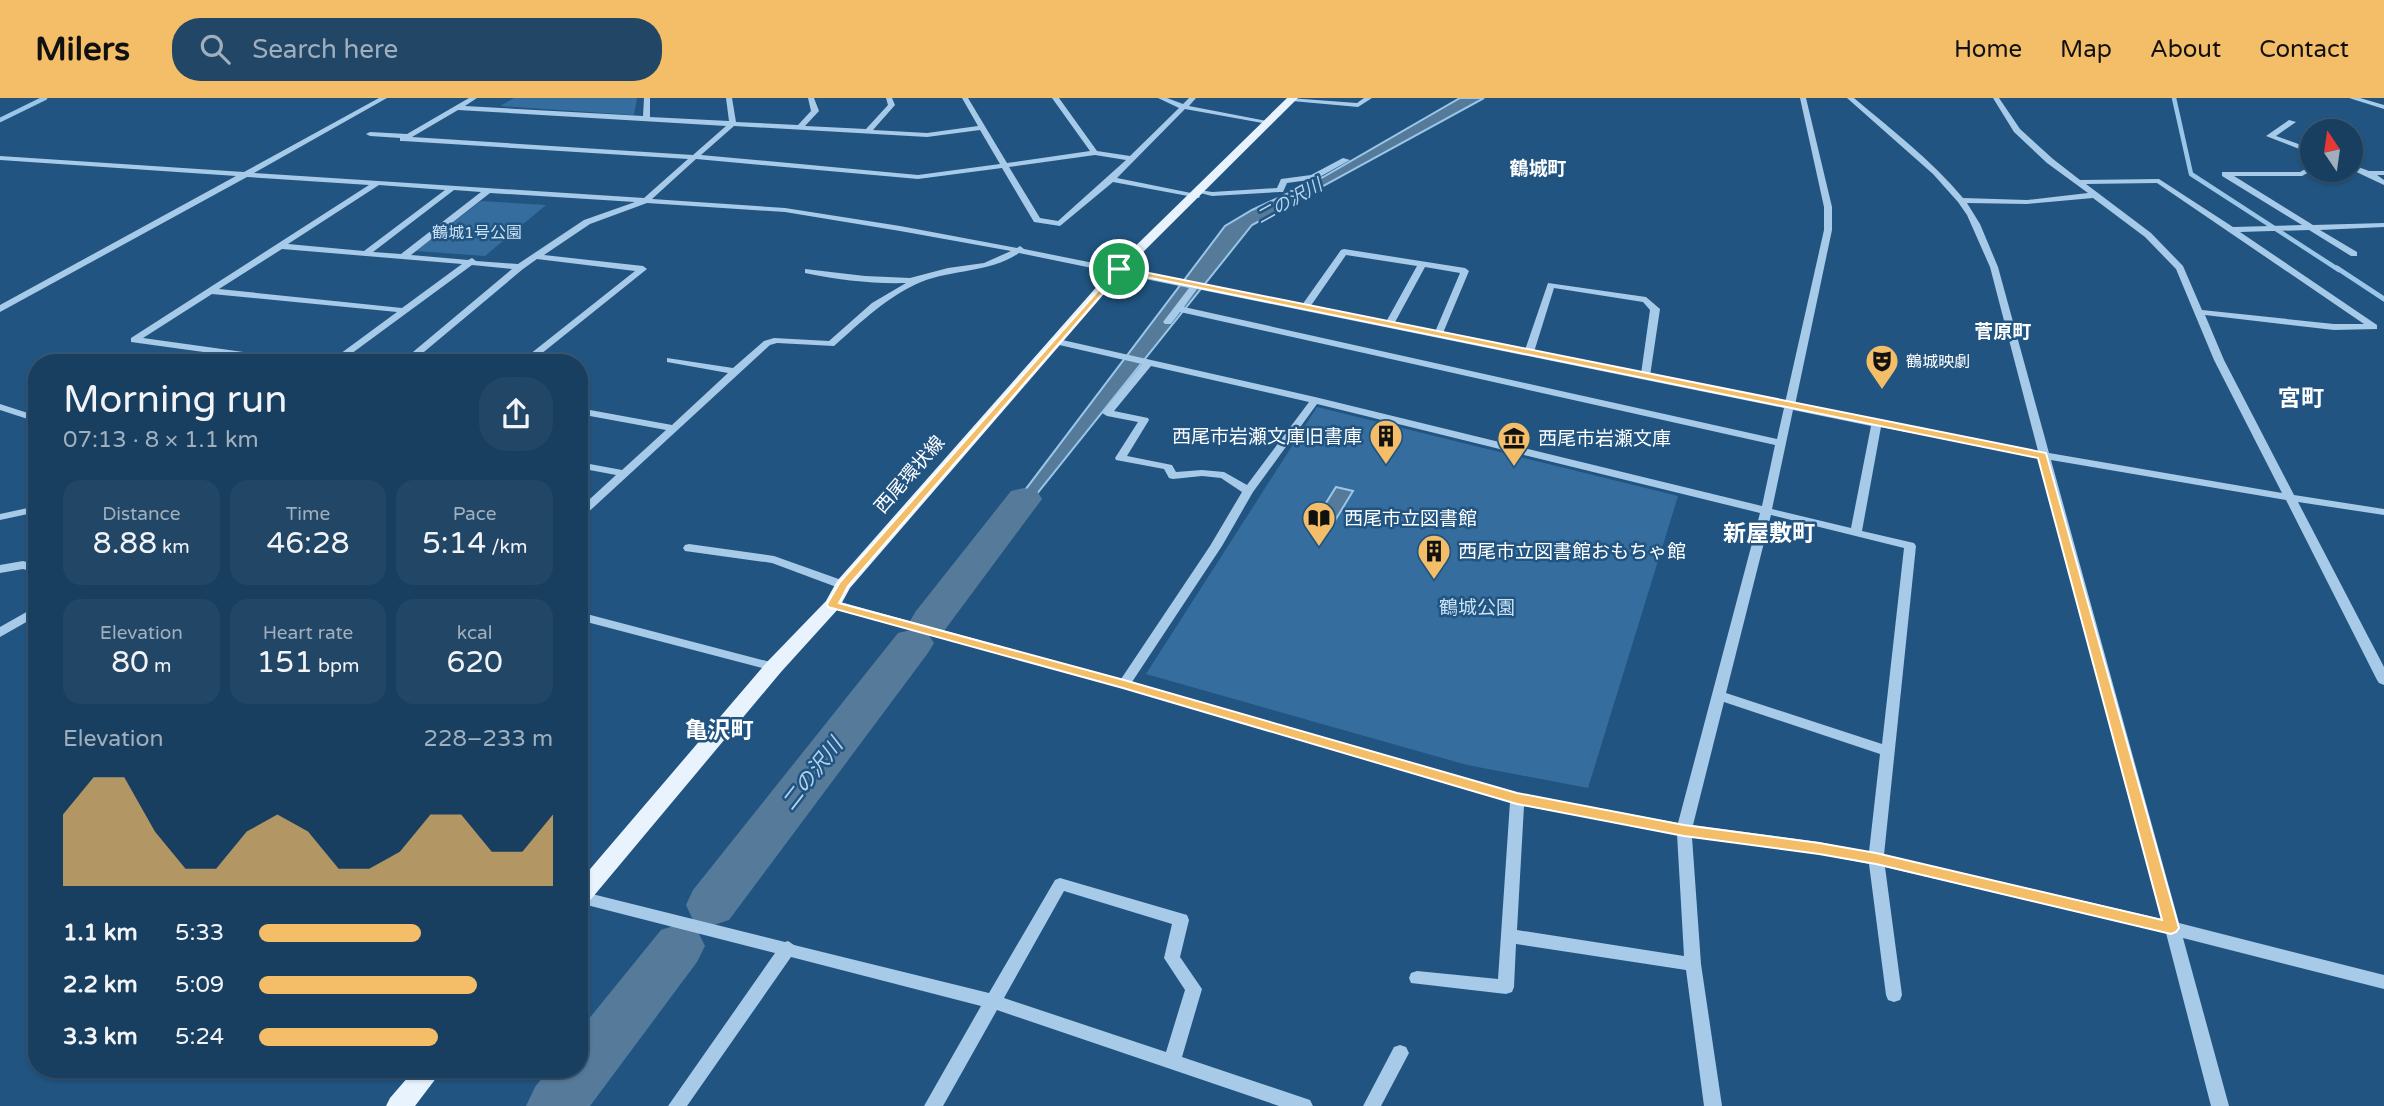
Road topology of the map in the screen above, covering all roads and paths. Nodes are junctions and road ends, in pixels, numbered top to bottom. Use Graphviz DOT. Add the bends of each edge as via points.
graph roads {
  1 [pos="384,98"];
  2 [pos="474,98"];
  3 [pos="648,98"];
  4 [pos="729,98"];
  5 [pos="811,98"];
  6 [pos="889,98"];
  7 [pos="965,98"];
  8 [pos="1055,98"];
  9 [pos="1161,98"];
  10 [pos="1193,98"];
  11 [pos="1369,98"];
  12 [pos="1803,98"];
  13 [pos="1850,98"];
  14 [pos="1996,98"];
  15 [pos="2352,98"];
  16 [pos="1293,99"];
  17 [pos="1184,107"];
  18 [pos="2384,107"];
  19 [pos="458,108"];
  20 [pos="646,118"];
  21 [pos="1268,122"];
  22 [pos="2292,122"];
  23 [pos="733,123"];
  24 [pos="800,127"];
  25 [pos="982,128"];
  26 [pos="868,131"];
  27 [pos="370,134"];
  28 [pos="409,136"];
  29 [pos="2300,147"];
  30 [pos="1094,153"];
  31 [pos="0,158"];
  32 [pos="694,158"];
  33 [pos="1131,158"];
  34 [pos="1346,160"];
  35 [pos="1006,165"];
  36 [pos="2363,171"];
  37 [pos="2368,173"];
  38 [pos="2384,173"];
  39 [pos="2300,174"];
  40 [pos="241,175"];
  41 [pos="1111,179"];
  42 [pos="2079,182"];
  43 [pos="2384,183"];
  44 [pos="376,184"];
  45 [pos="451,189"];
  46 [pos="487,191"];
  47 [pos="1198,194"];
  48 [pos="2096,195"];
  49 [pos="1962,200"];
  50 [pos="644,202"];
  51 [pos="2384,225"];
  52 [pos="2307,228"];
  53 [pos="2231,230"];
  54 [pos="281,246"];
  55 [pos="1020,249"];
  56 [pos="366,253"];
  57 [pos="2354,254"];
  58 [pos="404,256"];
  59 [pos="539,257"];
  60 [pos="472,261"];
  61 [pos="1422,264"];
  62 [pos="520,267"];
  63 [pos="1119,269"];
  64 [pos="808,271"];
  65 [pos="920,279"];
  66 [pos="1195,286"];
  67 [pos="211,290"];
  68 [pos="1304,308"];
  69 [pos="0,309"];
  70 [pos="397,309"];
  71 [pos="1178,309"];
  72 [pos="2198,312"];
  73 [pos="1168,322"];
  74 [pos="1389,325"];
  75 [pos="1439,333"];
  76 [pos="1058,342"];
  77 [pos="1529,353"];
  78 [pos="221,354"];
  79 [pos="345,354"];
  80 [pos="417,354"];
  81 [pos="535,354"];
  82 [pos="670,360"];
  83 [pos="1148,363"];
  84 [pos="737,372"];
  85 [pos="1644,377"];
  86 [pos="1315,400"];
  87 [pos="1788,405"];
  88 [pos="0,407"];
  89 [pos="588,413"];
  90 [pos="28,416"];
  91 [pos="1876,424"];
  92 [pos="672,428"];
  93 [pos="1781,443"];
  94 [pos="2043,456"];
  95 [pos="588,467"];
  96 [pos="624,473"];
  97 [pos="1248,491"];
  98 [pos="2291,498"];
  99 [pos="588,507"];
  100 [pos="28,511"];
  101 [pos="1766,512"];
  102 [pos="2384,512"];
  103 [pos="0,517"];
  104 [pos="1856,533"];
  105 [pos="689,548"];
  106 [pos="28,566"];
  107 [pos="0,569"];
  108 [pos="844,584"];
  109 [pos="832,604"];
  110 [pos="28,616"];
  111 [pos="588,618"];
  112 [pos="0,633"];
  113 [pos="774,667"];
  114 [pos="2384,680"];
  115 [pos="1124,684"];
  116 [pos="1719,696"];
  117 [pos="1888,751"];
  118 [pos="1517,799"];
  119 [pos="1684,830"];
  120 [pos="1876,859"];
  121 [pos="588,888"];
  122 [pos="588,900"];
  123 [pos="2171,928"];
  124 [pos="1511,936"];
  125 [pos="788,948"];
  126 [pos="1693,964"];
  127 [pos="1417,978"];
  128 [pos="2384,982"];
  129 [pos="1894,995"];
  130 [pos="994,1002"];
  131 [pos="1401,1053"];
  132 [pos="1172,1062"];
  133 [pos="423,1078"];
  134 [pos="399,1106"];
  135 [pos="677,1106"];
  136 [pos="933,1106"];
  137 [pos="1304,1106"];
  138 [pos="1372,1106"];
  139 [pos="1713,1106"];
  140 [pos="2220,1106"];
  1 -- 40 [label="street"];
  2 -- 19 [label="street"];
  3 -- 20 [label="street"];
  4 -- 23 [label="street"];
  5 -- 24 [label="street" via="815,111"];
  6 -- 26 [label="street" via="891,105"];
  7 -- 25 [label="street"];
  8 -- 30 [label="street"];
  9 -- 17 [label="street"];
  10 -- 17 [label="street"];
  11 -- 16 [label="street" via="1358,105"];
  12 -- 87 [label="street" via="1828,207 1828,230"];
  13 -- 49 [label="street"];
  14 -- 42 [label="street" via="2017,130"];
  15 -- 18 [label="street"];
  16 -- 21 [label="main road, 西尾環状線"];
  17 -- 21 [label="street"];
  17 -- 33 [label="street"];
  19 -- 20 [label="street"];
  19 -- 28 [label="street"];
  20 -- 23 [label="street"];
  21 -- 47 [label="main road, 西尾環状線"];
  22 -- 29 [label="street" via="2270,136"];
  23 -- 24 [label="street"];
  23 -- 32 [label="street"];
  24 -- 26 [label="street"];
  25 -- 26 [label="street" via="927,135"];
  25 -- 35 [label="street"];
  27 -- 28 [label="street"];
  28 -- 32 [label="street" via="403,139"];
  30 -- 33 [label="street"];
  30 -- 35 [label="street"];
  31 -- 40 [label="street"];
  32 -- 35 [label="street" via="918,177"];
  32 -- 50 [label="street"];
  33 -- 41 [label="street"];
  34 -- 47 [label="street" via="1313,177 1284,181 1280,190"];
  35 -- 41 [label="street" via="1037,220 1060,224"];
  36 -- 37 [label="street"];
  37 -- 38 [label="street"];
  37 -- 43 [label="street"];
  39 -- 52 [label="street" via="2225,174"];
  40 -- 44 [label="street"];
  40 -- 69 [label="street"];
  41 -- 47 [label="street"];
  42 -- 48 [label="street"];
  42 -- 53 [label="street" via="2159,181"];
  44 -- 45 [label="street"];
  44 -- 54 [label="street"];
  45 -- 46 [label="street"];
  45 -- 56 [label="street"];
  46 -- 50 [label="street"];
  46 -- 58 [label="street"];
  47 -- 63 [label="main road, 西尾環状線"];
  48 -- 49 [label="street" via="2028,202"];
  48 -- 72 [label="street" via="2148,235 2180,268"];
  49 -- 94 [label="street" via="1994,267"];
  50 -- 55 [label="street" via="785,210"];
  50 -- 59 [label="street" via="587,222"];
  51 -- 52 [label="street"];
  52 -- 53 [label="street"];
  52 -- 57 [label="street"];
  53 -- 72 [label="street" via="2374,327"];
  54 -- 56 [label="street"];
  54 -- 67 [label="street"];
  55 -- 63 [label="street"];
  55 -- 65 [label="street" via="986,267"];
  56 -- 58 [label="street"];
  58 -- 60 [label="street"];
  59 -- 62 [label="street"];
  59 -- 81 [label="street" via="643,269"];
  60 -- 62 [label="street"];
  60 -- 79 [label="street"];
  61 -- 68 [label="street" via="1344,252"];
  61 -- 74 [label="street"];
  61 -- 75 [label="street" via="1465,271"];
  62 -- 80 [label="street"];
  63 -- 66 [label="street"];
  63 -- 76 [label="main road, 西尾環状線"];
  64 -- 65 [label="street"];
  65 -- 84 [label="street" via="875,305 831,344 776,340 766,343"];
  66 -- 68 [label="street"];
  66 -- 71 [label="street"];
  67 -- 70 [label="street"];
  67 -- 78 [label="street" via="134,340"];
  68 -- 74 [label="street"];
  71 -- 73 [label="street"];
  71 -- 93 [label="street"];
  72 -- 98 [label="street" via="2218,360"];
  74 -- 75 [label="street"];
  75 -- 77 [label="street"];
  76 -- 83 [label="street"];
  76 -- 108 [label="main road, 西尾環状線"];
  77 -- 85 [label="street"];
  77 -- 85 [label="street" via="1552,285 1646,300 1655,309"];
  82 -- 84 [label="street"];
  83 -- 86 [label="street"];
  83 -- 97 [label="street" via="1107,412 1144,420 1120,458 1168,467 1173,475 1224,475"];
  84 -- 92 [label="street"];
  85 -- 87 [label="street"];
  86 -- 97 [label="street"];
  86 -- 101 [label="street"];
  87 -- 91 [label="street"];
  87 -- 93 [label="street"];
  88 -- 90 [label="street"];
  89 -- 92 [label="street"];
  91 -- 94 [label="street"];
  91 -- 104 [label="street"];
  92 -- 96 [label="street"];
  93 -- 101 [label="street"];
  94 -- 98 [label="street"];
  94 -- 123 [label="street"];
  95 -- 96 [label="street"];
  96 -- 99 [label="street"];
  97 -- 115 [label="street"];
  98 -- 102 [label="street"];
  98 -- 114 [label="street"];
  100 -- 103 [label="street"];
  101 -- 104 [label="street"];
  101 -- 116 [label="street"];
  104 -- 117 [label="street" via="1910,546"];
  105 -- 108 [label="street" via="775,560"];
  106 -- 107 [label="street"];
  108 -- 109 [label="main road, 西尾環状線"];
  109 -- 113 [label="main road, 西尾環状線"];
  109 -- 115 [label="street"];
  110 -- 112 [label="street"];
  111 -- 113 [label="street"];
  113 -- 121 [label="main road, 西尾環状線"];
  115 -- 118 [label="street"];
  116 -- 117 [label="street"];
  116 -- 119 [label="street"];
  117 -- 120 [label="street"];
  118 -- 119 [label="street"];
  118 -- 124 [label="street"];
  119 -- 120 [label="street"];
  119 -- 126 [label="street"];
  120 -- 123 [label="street"];
  120 -- 129 [label="street"];
  122 -- 125 [label="street"];
  123 -- 128 [label="street"];
  123 -- 140 [label="street"];
  124 -- 126 [label="street"];
  124 -- 127 [label="street" via="1506,987"];
  125 -- 130 [label="street"];
  125 -- 135 [label="street"];
  126 -- 139 [label="street"];
  130 -- 132 [label="street"];
  130 -- 132 [label="street" via="1060,884 1181,920 1172,958 1194,989"];
  130 -- 136 [label="street"];
  131 -- 138 [label="street"];
  132 -- 137 [label="street"];
  133 -- 134 [label="main road"];
}
